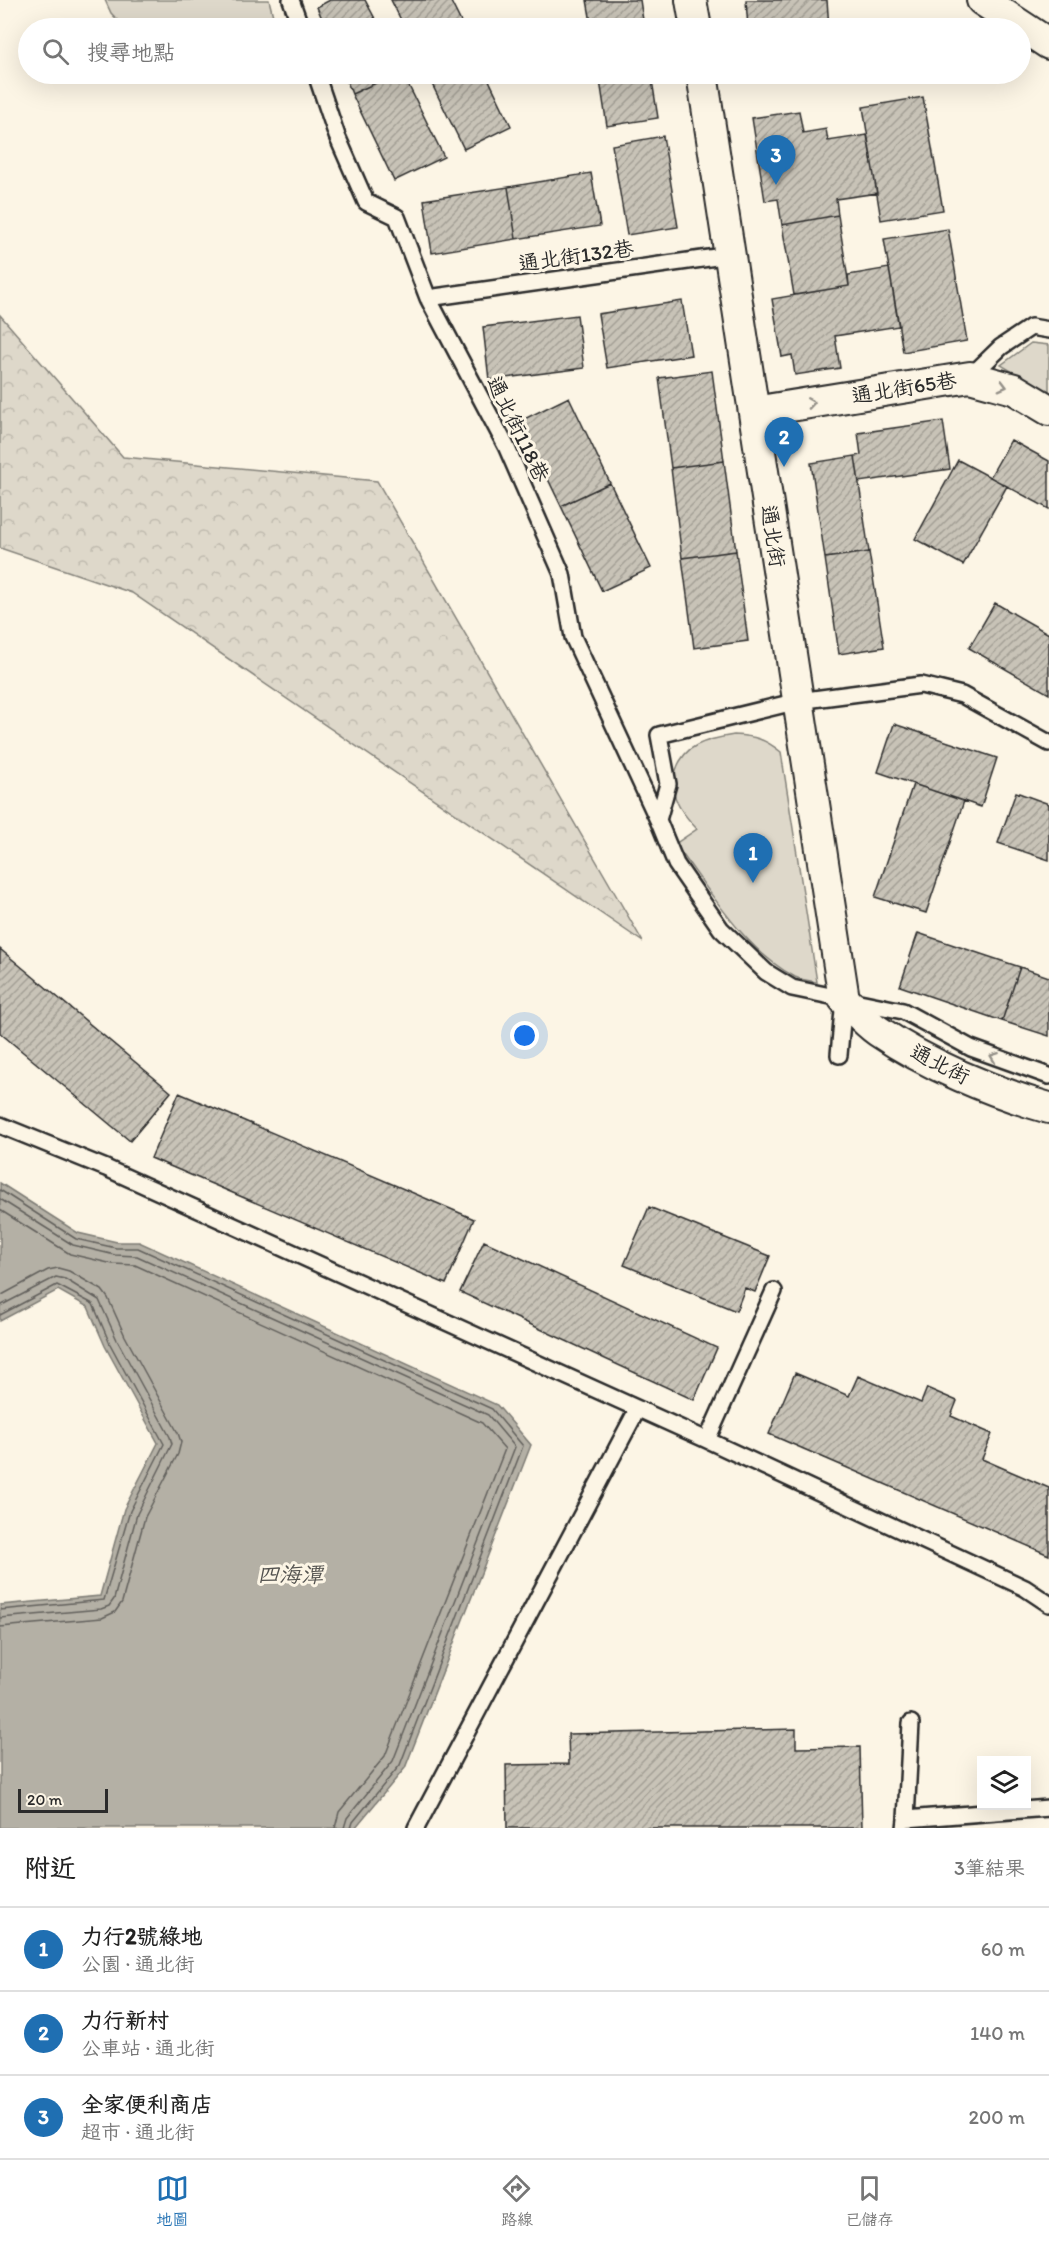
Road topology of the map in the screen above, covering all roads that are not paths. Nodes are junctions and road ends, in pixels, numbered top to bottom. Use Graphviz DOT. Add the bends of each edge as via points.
graph roads {
  1 [pos="291,0"];
  2 [pos="691,0"];
  3 [pos="989,1"];
  4 [pos="297,18"];
  5 [pos="694,18"];
  6 [pos="1013,18"];
  7 [pos="1031,31"];
  8 [pos="1049,44"];
  9 [pos="319,84"];
  10 [pos="704,84"];
  11 [pos="730,255"];
  12 [pos="428,298"];
  13 [pos="1049,330"];
  14 [pos="970,377"];
  15 [pos="1049,410"];
  16 [pos="754,412"];
  17 [pos="798,701"];
  18 [pos="1049,743"];
  19 [pos="658,820"];
  20 [pos="844,999"];
  21 [pos="840,1055"];
  22 [pos="1049,1076"];
  23 [pos="1049,1108"];
  24 [pos="0,1125"];
  25 [pos="774,1291"];
  26 [pos="637,1410"];
  27 [pos="707,1440"];
  28 [pos="1049,1604"];
  29 [pos="911,1723"];
  30 [pos="1049,1808"];
  31 [pos="906,1824"];
  32 [pos="416,1828"];
  1 -- 4 [label="lane"];
  2 -- 5 [label="street"];
  3 -- 6 [label="street"];
  7 -- 8 [label="street"];
  9 -- 12 [label="lane, 通北街118巷" via="366,202 397,218"];
  10 -- 11 [label="street, 通北街"];
  11 -- 12 [label="lane, 通北街132巷"];
  11 -- 16 [label="street, 通北街"];
  12 -- 19 [label="lane, 通北街118巷" via="506,446 562,574 573,637"];
  13 -- 14 [label="lane" via="1031,327 1001,347"];
  14 -- 15 [label="street, 通北街65巷, one-way" via="1014,389"];
  16 -- 14 [label="street, 通北街65巷, one-way"];
  16 -- 17 [label="street, 通北街"];
  17 -- 18 [label="lane" via="921,685 962,695"];
  17 -- 19 [label="lane" via="659,735 668,784"];
  17 -- 20 [label="street, 通北街"];
  19 -- 20 [label="lane, 通北街118巷" via="676,864 720,929 766,972 792,988"];
  20 -- 21 [label="lane"];
  22 -- 20 [label="lane, 通北街, one-way" via="971,1048 903,1011"];
  20 -- 23 [label="street, 通北街" via="876,1030 921,1056 977,1083"];
  24 -- 26 [label="lane" via="106,1168"];
  25 -- 27 [label="lane"];
  26 -- 27 [label="lane"];
  26 -- 32 [label="lane"];
  27 -- 28 [label="lane" via="1025,1588"];
  29 -- 31 [label="lane"];
  30 -- 31 [label="lane"];
}
